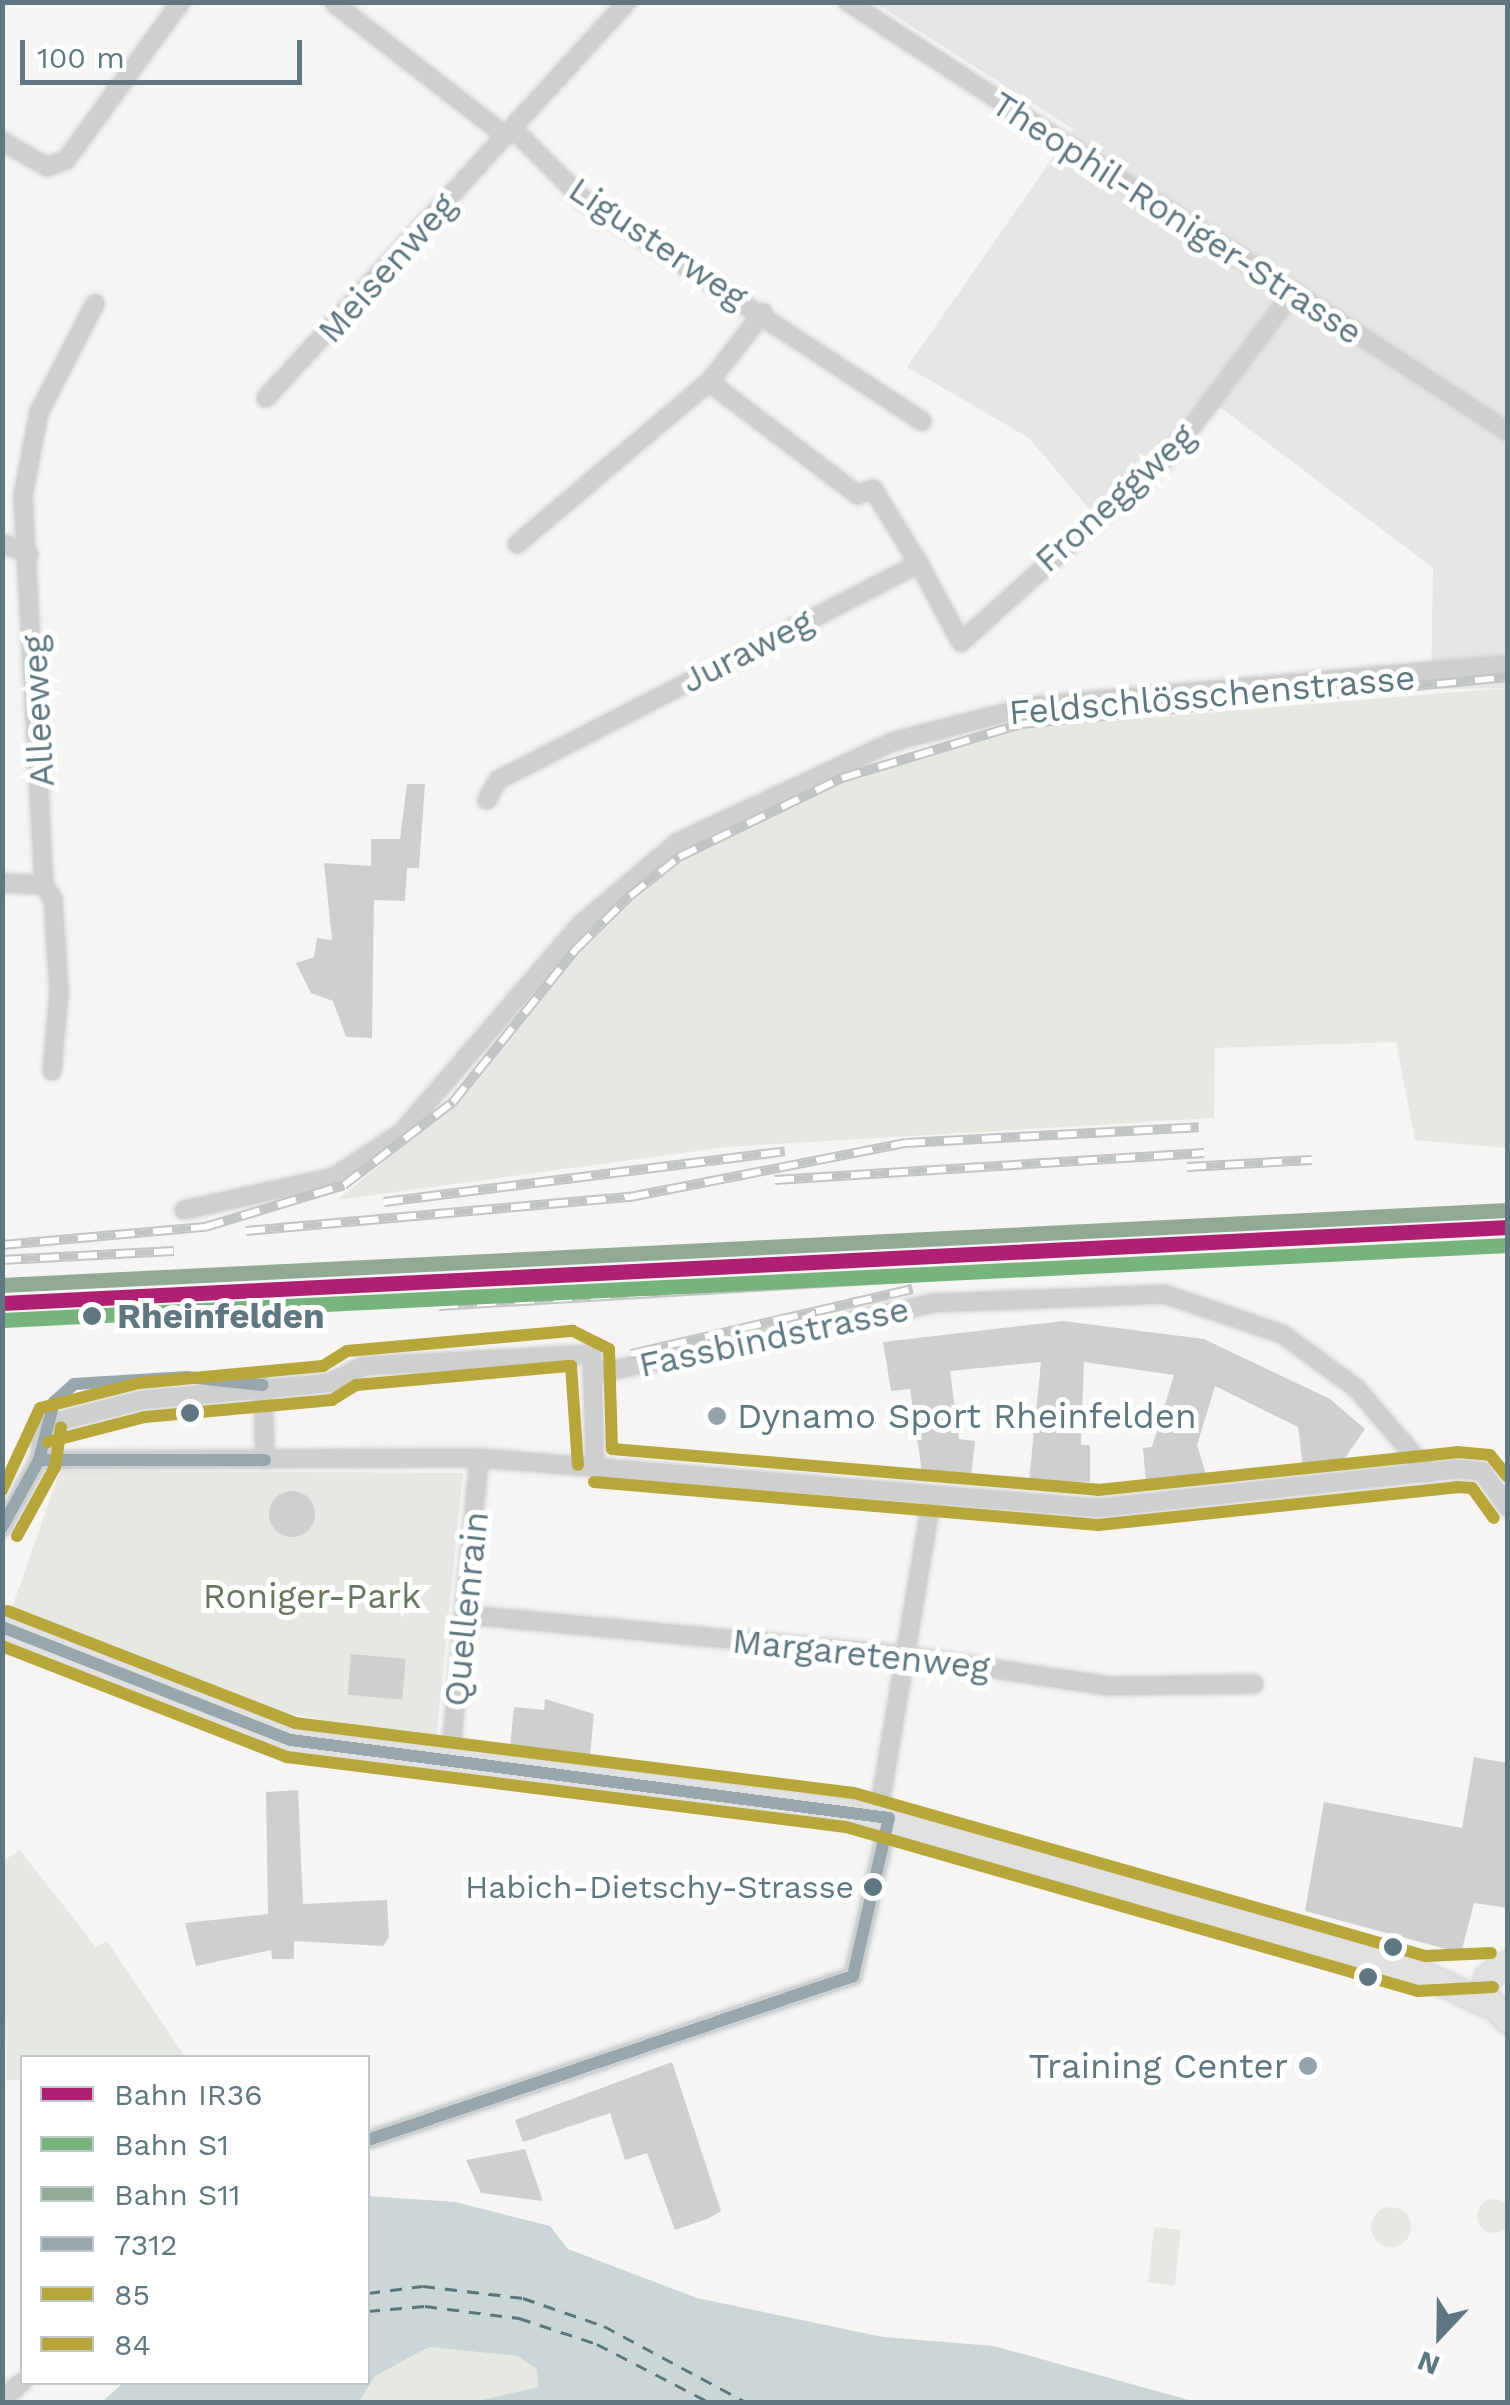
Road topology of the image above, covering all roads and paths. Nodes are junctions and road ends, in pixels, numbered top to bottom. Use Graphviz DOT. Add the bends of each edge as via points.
graph roads {
  1 [pos="181,2"];
  2 [pos="627,2"];
  3 [pos="848,2"];
  4 [pos="335,4"];
  5 [pos="509,133"];
  6 [pos="2,141"];
  7 [pos="1291,295"];
  8 [pos="96,304"];
  9 [pos="762,313"];
  10 [pos="709,382"];
  11 [pos="266,398"];
  12 [pos="922,421"];
  13 [pos="1508,432"];
  14 [pos="2,543"];
  15 [pos="517,544"];
  16 [pos="29,554"];
  17 [pos="919,564"];
  18 [pos="1508,664"];
  19 [pos="487,800"];
  20 [pos="2,883"];
  21 [pos="44,885"];
  22 [pos="52,1072"];
  23 [pos="184,1210"];
  24 [pos="594,1374"];
  25 [pos="264,1386"];
  26 [pos="479,1458"];
  27 [pos="40,1460"];
  28 [pos="265,1460"];
  29 [pos="594,1465"];
  30 [pos="1429,1473"];
  31 [pos="932,1496"];
  32 [pos="1508,1508"];
  33 [pos="2,1528"];
  34 [pos="469,1615"];
  35 [pos="2,1627"];
  36 [pos="908,1656"];
  37 [pos="1254,1684"];
  38 [pos="450,1761"];
  39 [pos="883,1817"];
  40 [pos="1500,1966"];
  41 [pos="1423,1974"];
  42 [pos="1485,2003"];
  43 [pos="1508,2021"];
  44 [pos="370,2139"];
  1 -- 6 [label="street" via="66,160 47,167"];
  2 -- 5 [label="street, Meisenweg"];
  3 -- 7 [label="street, Theophil-Roniger-Strasse"];
  4 -- 5 [label="street"];
  5 -- 9 [label="street, Ligusterweg" via="584,200"];
  5 -- 11 [label="street, Meisenweg"];
  7 -- 13 [label="street, Theophil-Roniger-Strasse"];
  7 -- 17 [label="street, Froneggweg" via="1172,453 961,642"];
  8 -- 16 [label="street, Alleeweg" via="34,430 23,496"];
  9 -- 10 [label="street, Ligusterweg"];
  9 -- 12 [label="street, Ligusterweg"];
  10 -- 15 [label="street, Ligusterweg"];
  10 -- 17 [label="street" via="858,496 874,489"];
  14 -- 16 [label="street"];
  16 -- 21 [label="street, Alleeweg"];
  17 -- 19 [label="street, Juraweg" via="498,780"];
  18 -- 23 [label="street, Feldschlösschenstrasse" via="1031,706 895,741 678,842 581,924 402,1132 334,1177"];
  20 -- 21 [label="street"];
  21 -- 22 [label="street, Alleeweg" via="54,900 59,992"];
  24 -- 25 [label="street" via="592,1354 574,1348 364,1366 329,1383"];
  24 -- 29 [label="street"];
  24 -- 30 [label="street, Fassbindstrasse" via="934,1303 1164,1294 1282,1334 1356,1388"];
  25 -- 27 [label="street" via="240,1395 142,1400 44,1424"];
  25 -- 28 [label="street"];
  26 -- 28 [label="street"];
  26 -- 29 [label="street"];
  26 -- 34 [label="street, Quellenrain"];
  27 -- 28 [label="street"];
  27 -- 33 [label="street"];
  29 -- 31 [label="street"];
  30 -- 31 [label="street" via="1098,1508"];
  30 -- 32 [label="street" via="1482,1471"];
  31 -- 36 [label="street"];
  34 -- 36 [label="street, Margaretenweg"];
  34 -- 38 [label="street, Quellenrain"];
  35 -- 38 [label="main road" via="291,1740"];
  36 -- 37 [label="street, Margaretenweg" via="1109,1686"];
  36 -- 39 [label="street"];
  38 -- 39 [label="main road"];
  39 -- 41 [label="main road"];
  39 -- 44 [label="street" via="853,1976"];
  40 -- 41 [label="main road"];
  40 -- 42 [label="main road"];
  41 -- 42 [label="main road"];
  42 -- 43 [label="main road"];
}
